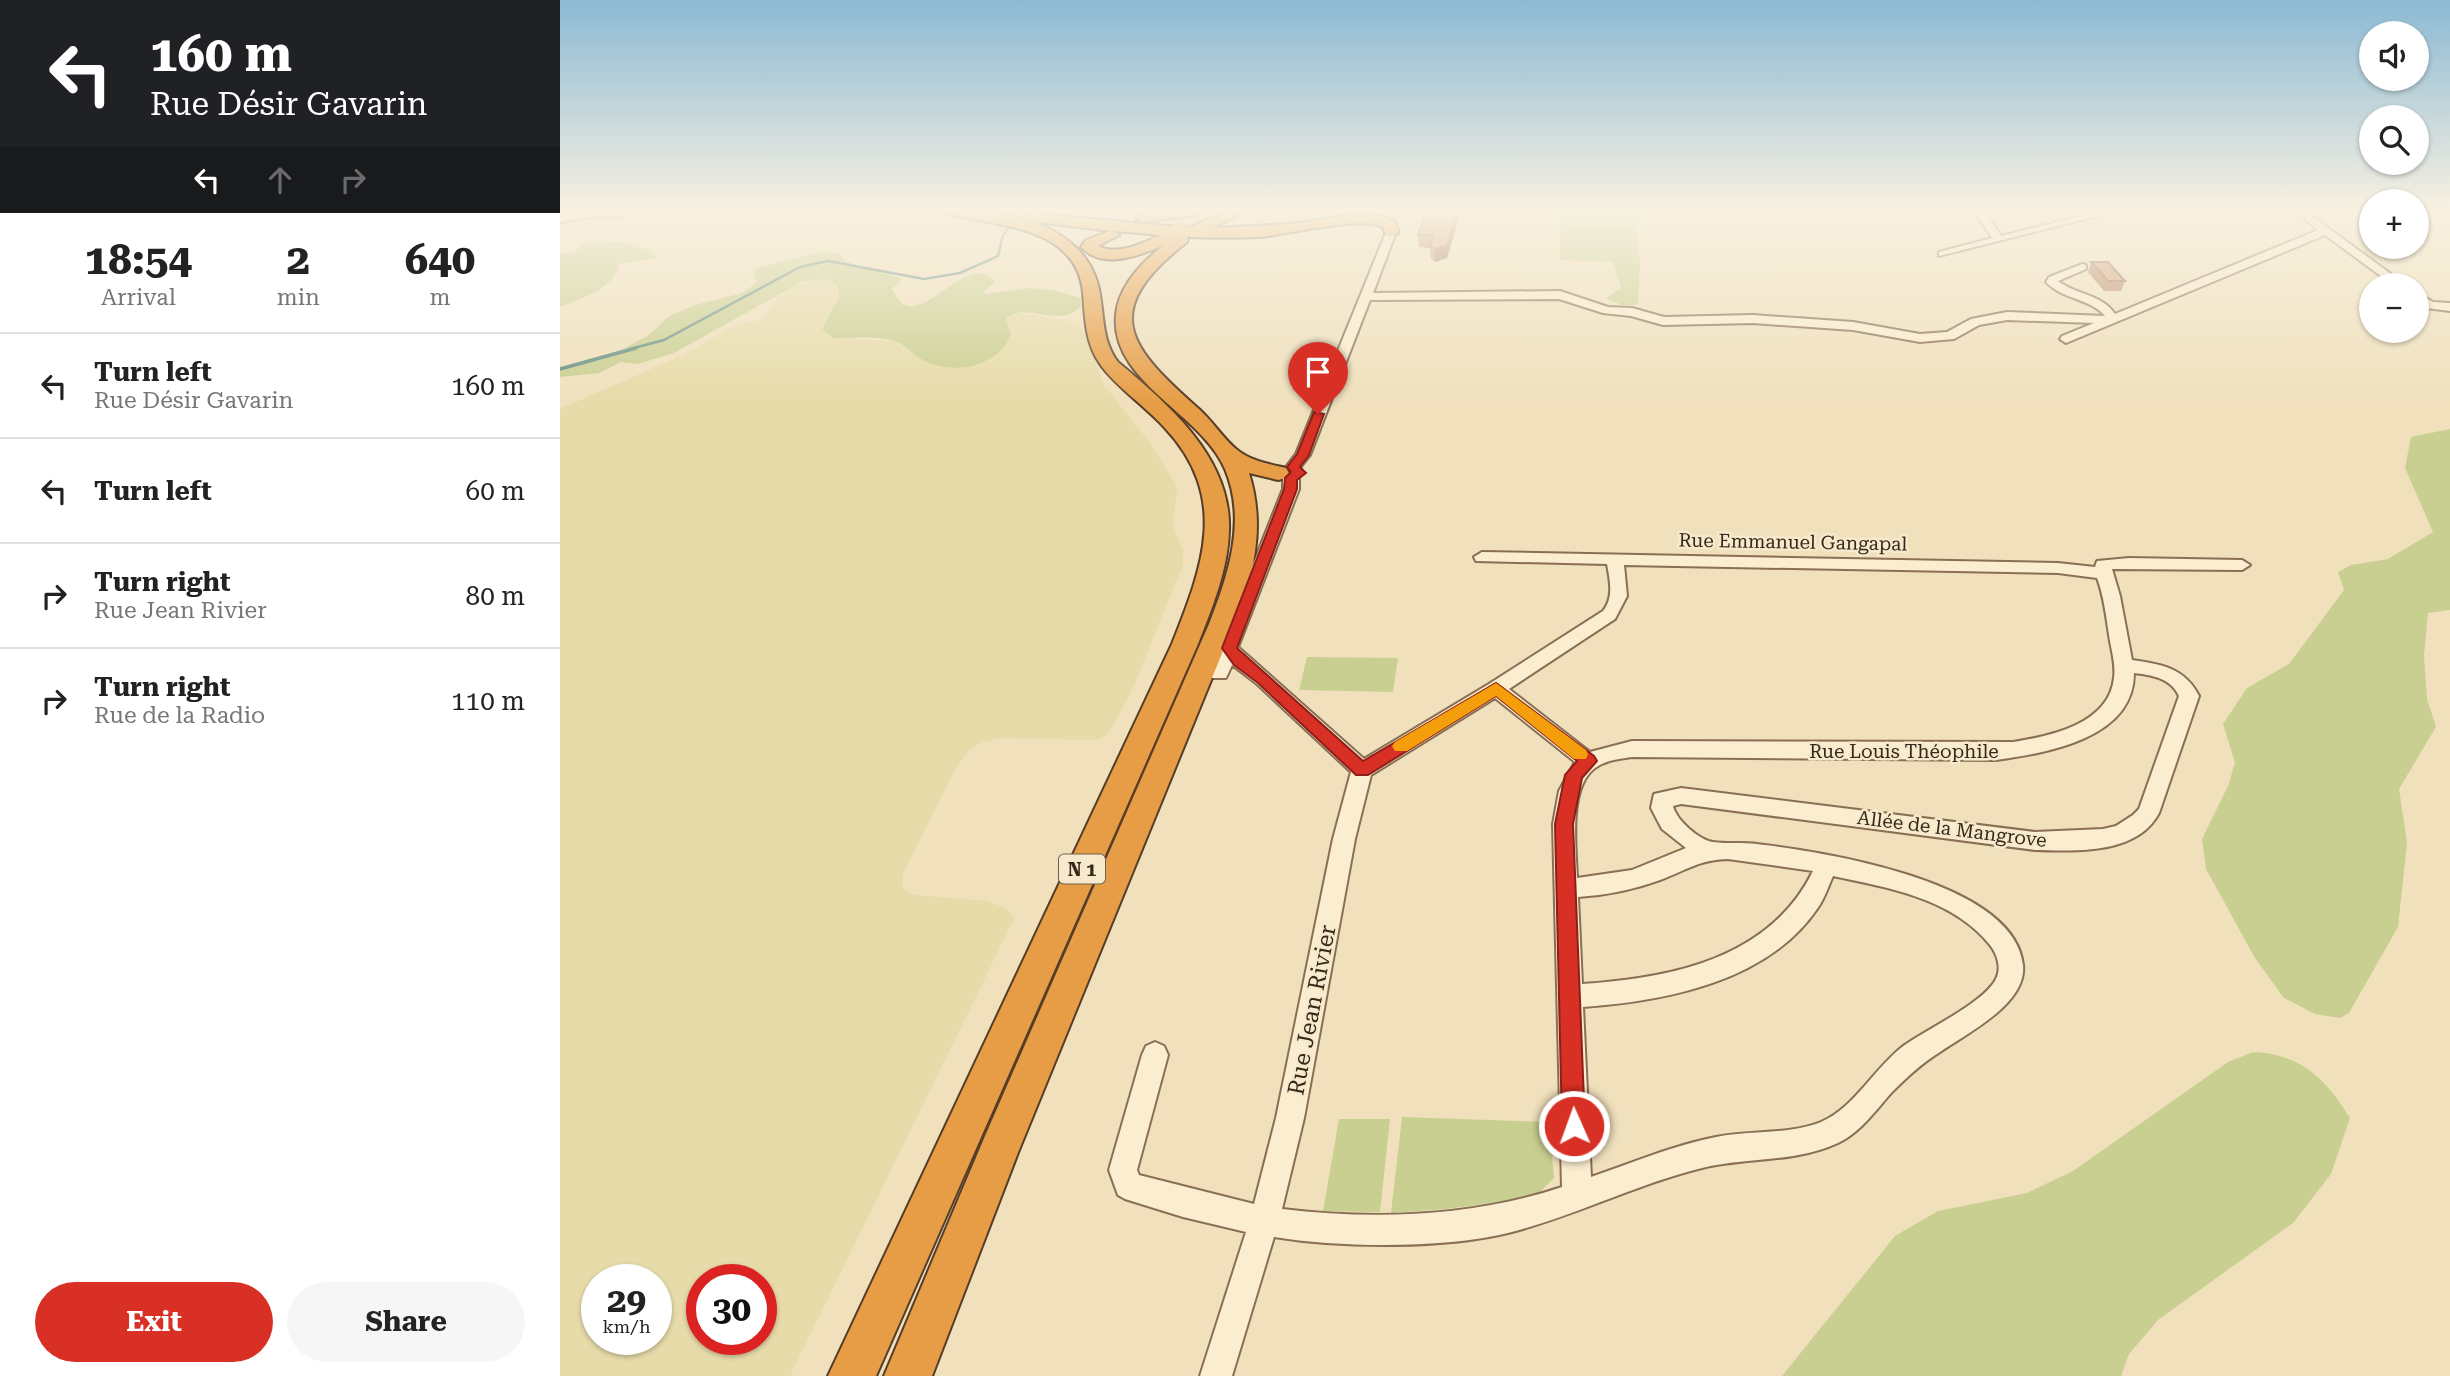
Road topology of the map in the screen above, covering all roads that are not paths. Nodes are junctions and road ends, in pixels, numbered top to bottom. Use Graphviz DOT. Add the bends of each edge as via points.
graph roads {
  1 [pos="1088,275"];
  2 [pos="1127,275"];
  3 [pos="1141,275"];
  4 [pos="1374,275"];
  5 [pos="2060,275"];
  6 [pos="2220,275"];
  7 [pos="1367,293"];
  8 [pos="2429,304"];
  9 [pos="2450,307"];
  10 [pos="2113,320"];
  11 [pos="2066,339"];
  12 [pos="1121,374"];
  13 [pos="1227,453"];
  14 [pos="1287,473"];
  15 [pos="1482,558"];
  16 [pos="1615,560"];
  17 [pos="2242,565"];
  18 [pos="2104,573"];
  19 [pos="1224,661"];
  20 [pos="2123,664"];
  21 [pos="1496,689"];
  22 [pos="1588,761"];
  23 [pos="1362,770"];
  24 [pos="1707,851"];
  25 [pos="1826,867"];
  26 [pos="1565,888"];
  27 [pos="1096,922"];
  28 [pos="1569,996"];
  29 [pos="1155,1055"];
  30 [pos="1577,1196"];
  31 [pos="1264,1221"];
  32 [pos="852,1376"];
  33 [pos="908,1376"];
  34 [pos="1216,1376"];
  1 -- 12 [label="highway" via="1100,348"];
  2 -- 12 [label="highway, N 1" via="1111,300 1105,331"];
  3 -- 13 [label="highway, N 1" via="1122,313 1124,333 1134,355"];
  4 -- 7 [label="street"];
  5 -- 10 [label="street" via="2052,282 2104,305"];
  6 -- 10 [label="street"];
  7 -- 10 [label="street" via="1560,295 1664,321 1754,319 1853,326 1920,338 1950,336 1975,322 2007,316"];
  7 -- 14 [label="street" via="1303,455"];
  8 -- 9 [label="street"];
  10 -- 11 [label="street"];
  12 -- 32 [label="highway, N 1" via="1181,433 1205,466 1215,489 1218,519 1210,575 1185,644"];
  13 -- 14 [label="highway" via="1254,468"];
  13 -- 27 [label="highway, N 1" via="1237,471 1248,514 1238,578"];
  14 -- 19 [label="street" via="1291,489"];
  15 -- 16 [label="street, Rue Emmanuel Gangapal"];
  16 -- 18 [label="street, Rue Emmanuel Gangapal" via="2071,568"];
  16 -- 21 [label="street" via="1620,596 1616,609"];
  17 -- 18 [label="street" via="2129,563 2103,565"];
  18 -- 20 [label="street, Rue Louis Théophile"];
  19 -- 23 [label="street" via="1264,679"];
  19 -- 27 [label="highway, N 1" via="1154,815"];
  20 -- 22 [label="street, Rue Louis Théophile" via="2122,690 2101,720 2050,742 2013,750 1632,749"];
  20 -- 24 [label="street, Allée de la Mangrove" via="2169,674 2189,696 2148,813 2126,831 2094,839 2030,841 1681,796 1662,800 1668,820"];
  21 -- 22 [label="street"];
  21 -- 23 [label="street"];
  22 -- 26 [label="street" via="1574,775 1570,787 1564,824"];
  23 -- 31 [label="street, Rue Jean Rivier" via="1344,839 1290,1118"];
  24 -- 25 [label="street" via="1771,856"];
  24 -- 26 [label="street" via="1635,878 1590,888"];
  25 -- 28 [label="street" via="1805,910 1757,950 1661,987"];
  25 -- 30 [label="street" via="1881,878 1962,906 1997,935 2010,968 2008,984 1991,1002 1911,1056 1834,1132 1789,1144 1700,1154"];
  26 -- 28 [label="street"];
  27 -- 33 [label="highway, N 1"];
  28 -- 30 [label="street"];
  29 -- 31 [label="street" via="1126,1152 1123,1170 1128,1185"];
  30 -- 31 [label="street" via="1464,1225 1314,1227"];
  31 -- 34 [label="street, Rue Jean Rivier"];
}
